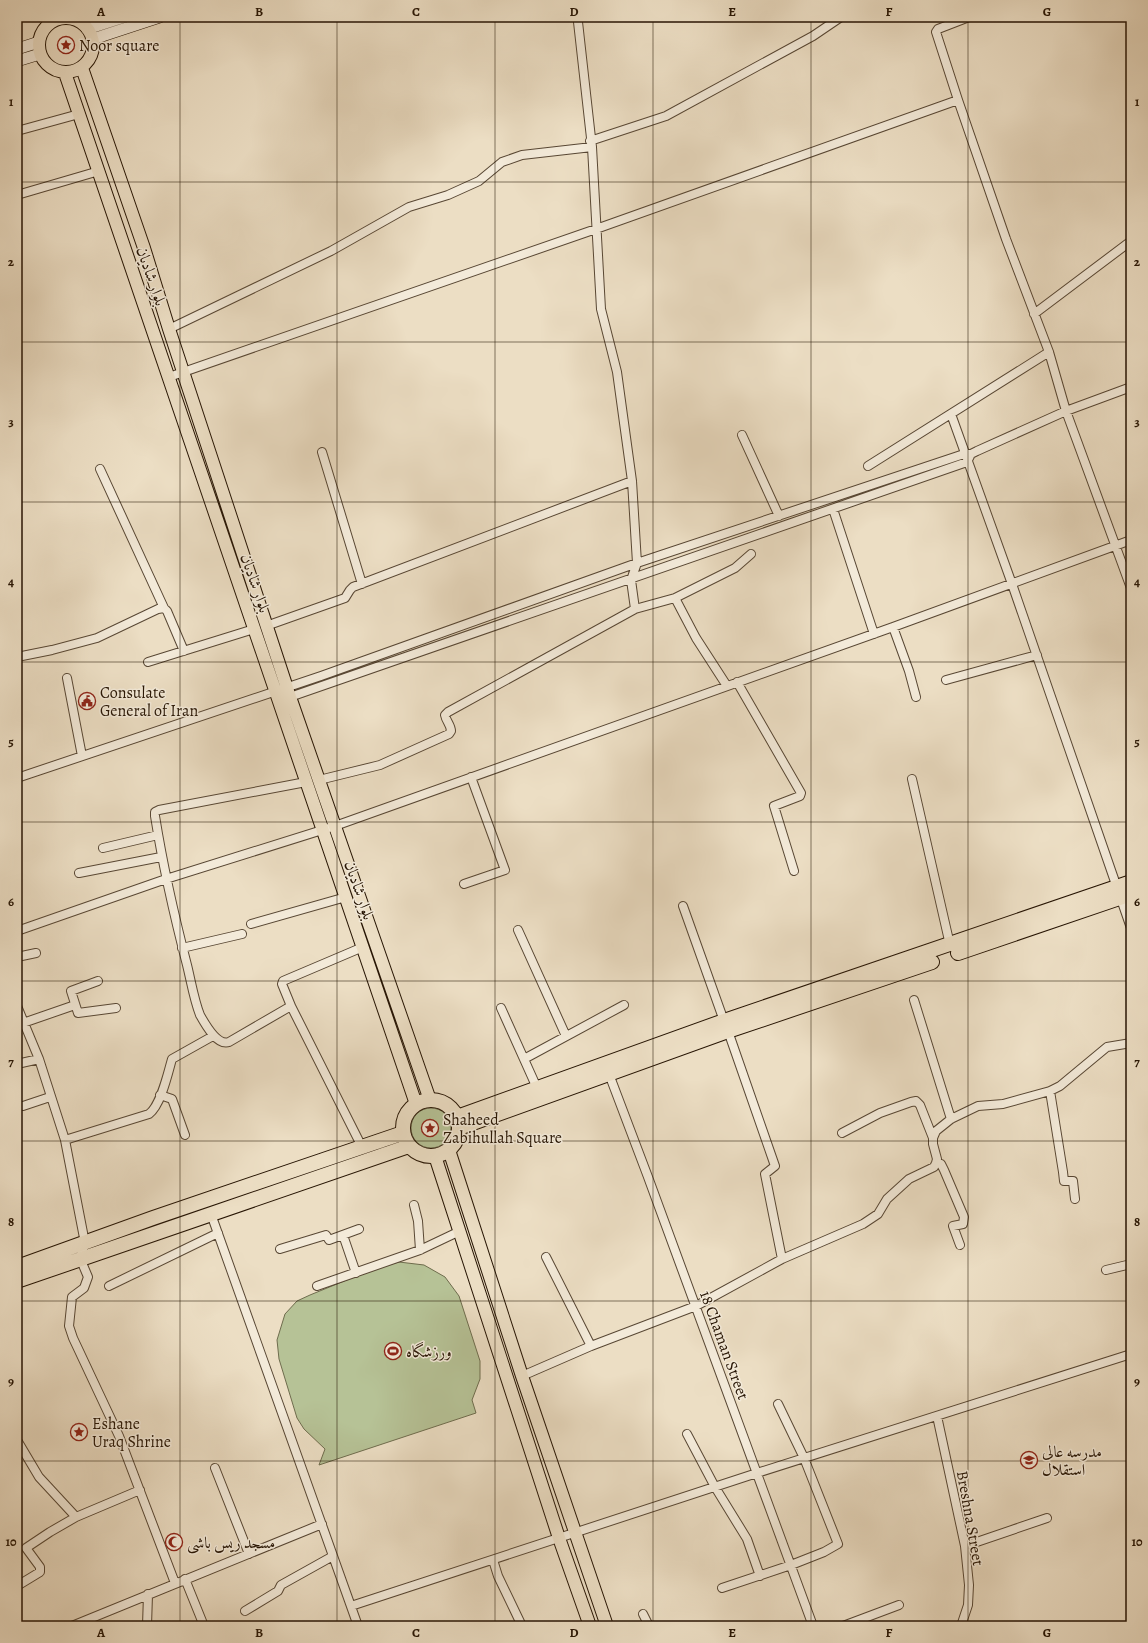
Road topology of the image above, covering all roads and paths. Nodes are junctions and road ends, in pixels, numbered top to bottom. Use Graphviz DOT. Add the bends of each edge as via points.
graph roads {
  1 [pos="124,17"];
  2 [pos="160,17"];
  3 [pos="578,17"];
  4 [pos="841,17"];
  5 [pos="969,17"];
  6 [pos="64,18"];
  7 [pos="50,20"];
  8 [pos="90,34"];
  9 [pos="39,48"];
  10 [pos="17,49"];
  11 [pos="17,61"];
  12 [pos="82,68"];
  13 [pos="65,73"];
  14 [pos="958,100"];
  15 [pos="79,114"];
  16 [pos="17,132"];
  17 [pos="591,144"];
  18 [pos="99,172"];
  19 [pos="17,195"];
  20 [pos="596,229"];
  21 [pos="1131,241"];
  22 [pos="1034,314"];
  23 [pos="169,329"];
  24 [pos="1049,352"];
  25 [pos="183,372"];
  26 [pos="169,377"];
  27 [pos="1131,386"];
  28 [pos="1066,411"];
  29 [pos="951,414"];
  30 [pos="742,435"];
  31 [pos="322,452"];
  32 [pos="968,454"];
  33 [pos="968,462"];
  34 [pos="868,466"];
  35 [pos="100,469"];
  36 [pos="632,481"];
  37 [pos="833,508"];
  38 [pos="779,516"];
  39 [pos="1131,540"];
  40 [pos="1115,546"];
  41 [pos="751,554"];
  42 [pos="637,563"];
  43 [pos="631,580"];
  44 [pos="362,584"];
  45 [pos="1012,584"];
  46 [pos="1131,588"];
  47 [pos="675,598"];
  48 [pos="164,608"];
  49 [pos="635,609"];
  50 [pos="266,626"];
  51 [pos="893,627"];
  52 [pos="254,629"];
  53 [pos="874,634"];
  54 [pos="184,651"];
  55 [pos="1037,655"];
  56 [pos="17,658"];
  57 [pos="148,662"];
  58 [pos="67,678"];
  59 [pos="946,680"];
  60 [pos="737,682"];
  61 [pos="728,686"];
  62 [pos="284,692"];
  63 [pos="916,697"];
  64 [pos="82,756"];
  65 [pos="471,777"];
  66 [pos="17,778"];
  67 [pos="912,779"];
  68 [pos="319,780"];
  69 [pos="306,782"];
  70 [pos="335,826"];
  71 [pos="323,830"];
  72 [pos="158,835"];
  73 [pos="103,848"];
  74 [pos="161,857"];
  75 [pos="794,871"];
  76 [pos="79,873"];
  77 [pos="166,879"];
  78 [pos="1131,882"];
  79 [pos="464,884"];
  80 [pos="1122,893"];
  81 [pos="346,897"];
  82 [pos="683,906"];
  83 [pos="251,924"];
  84 [pos="1131,928"];
  85 [pos="518,930"];
  86 [pos="17,931"];
  87 [pos="242,934"];
  88 [pos="950,945"];
  89 [pos="363,947"];
  90 [pos="182,948"];
  91 [pos="36,953"];
  92 [pos="17,957"];
  93 [pos="98,981"];
  94 [pos="914,1000"];
  95 [pos="75,1005"];
  96 [pos="624,1005"];
  97 [pos="17,1006"];
  98 [pos="291,1006"];
  99 [pos="116,1008"];
  100 [pos="501,1008"];
  101 [pos="23,1023"];
  102 [pos="726,1026"];
  103 [pos="213,1036"];
  104 [pos="566,1036"];
  105 [pos="1131,1043"];
  106 [pos="40,1059"];
  107 [pos="524,1059"];
  108 [pos="17,1064"];
  109 [pos="609,1074"];
  110 [pos="537,1088"];
  111 [pos="1050,1091"];
  112 [pos="160,1095"];
  113 [pos="50,1096"];
  114 [pos="430,1100"];
  115 [pos="416,1104"];
  116 [pos="23,1106"];
  117 [pos="951,1119"];
  118 [pos="458,1123"];
  119 [pos="842,1133"];
  120 [pos="185,1135"];
  121 [pos="933,1138"];
  122 [pos="65,1140"];
  123 [pos="406,1140"];
  124 [pos="362,1147"];
  125 [pos="449,1150"];
  126 [pos="435,1156"];
  127 [pos="936,1164"];
  128 [pos="1075,1199"];
  129 [pos="414,1205"];
  130 [pos="210,1214"];
  131 [pos="359,1229"];
  132 [pos="460,1231"];
  133 [pos="218,1234"];
  134 [pos="343,1235"];
  135 [pos="85,1243"];
  136 [pos="960,1245"];
  137 [pos="280,1249"];
  138 [pos="420,1250"];
  139 [pos="546,1257"];
  140 [pos="80,1258"];
  141 [pos="782,1259"];
  142 [pos="1131,1264"];
  143 [pos="17,1266"];
  144 [pos="1106,1270"];
  145 [pos="356,1273"];
  146 [pos="17,1280"];
  147 [pos="108,1286"];
  148 [pos="317,1286"];
  149 [pos="696,1306"];
  150 [pos="591,1346"];
  151 [pos="1131,1354"];
  152 [pos="522,1376"];
  153 [pos="778,1404"];
  154 [pos="936,1416"];
  155 [pos="687,1434"];
  156 [pos="17,1440"];
  157 [pos="804,1458"];
  158 [pos="215,1468"];
  159 [pos="757,1473"];
  160 [pos="715,1487"];
  161 [pos="140,1490"];
  162 [pos="76,1517"];
  163 [pos="1047,1518"];
  164 [pos="322,1524"];
  165 [pos="576,1532"];
  166 [pos="559,1538"];
  167 [pos="964,1546"];
  168 [pos="249,1554"];
  169 [pos="333,1556"];
  170 [pos="493,1560"];
  171 [pos="791,1565"];
  172 [pos="760,1576"];
  173 [pos="185,1579"];
  174 [pos="175,1583"];
  175 [pos="17,1586"];
  176 [pos="722,1588"];
  177 [pos="148,1594"];
  178 [pos="899,1605"];
  179 [pos="351,1606"];
  180 [pos="245,1611"];
  181 [pos="643,1614"];
  182 [pos="519,1625"];
  183 [pos="72,1626"];
  184 [pos="148,1626"];
  185 [pos="204,1626"];
  186 [pos="358,1626"];
  187 [pos="590,1626"];
  188 [pos="607,1626"];
  189 [pos="649,1626"];
  190 [pos="813,1626"];
  191 [pos="843,1626"];
  192 [pos="961,1626"];
  1 -- 8 [label="street"];
  2 -- 8 [label="street"];
  3 -- 17 [label="street"];
  4 -- 17 [label="street" via="813,36 666,116 621,130"];
  5 -- 14 [label="street" via="936,32"];
  6 -- 7 [label="main road"];
  6 -- 8 [label="main road" via="77,21"];
  7 -- 9 [label="main road" via="43,32"];
  8 -- 12 [label="main road" via="92,55"];
  9 -- 10 [label="street"];
  9 -- 11 [label="street"];
  9 -- 13 [label="main road" via="45,63 54,70"];
  12 -- 13 [label="main road"];
  12 -- 23 [label="main road, بلوار شادیان"];
  13 -- 15 [label="main road, بلوار شادیان"];
  14 -- 20 [label="street"];
  14 -- 22 [label="street"];
  15 -- 16 [label="street"];
  15 -- 18 [label="main road, بلوار شادیان"];
  17 -- 20 [label="street"];
  17 -- 23 [label="street" via="522,155 502,162 479,181 409,208 330,251"];
  18 -- 19 [label="street"];
  18 -- 26 [label="main road, بلوار شادیان"];
  20 -- 25 [label="street"];
  20 -- 36 [label="street" via="602,308 617,372"];
  21 -- 22 [label="street"];
  22 -- 24 [label="street"];
  23 -- 25 [label="main road, بلوار شادیان"];
  24 -- 28 [label="street"];
  24 -- 29 [label="street"];
  25 -- 26 [label="street"];
  25 -- 50 [label="main road, بلوار شادیان"];
  26 -- 52 [label="main road, بلوار شادیان"];
  27 -- 28 [label="street"];
  28 -- 32 [label="street"];
  28 -- 40 [label="street"];
  29 -- 32 [label="street"];
  29 -- 34 [label="street"];
  30 -- 38 [label="street"];
  31 -- 44 [label="street"];
  32 -- 33 [label="street"];
  32 -- 38 [label="street"];
  33 -- 37 [label="street"];
  33 -- 45 [label="street"];
  35 -- 48 [label="street"];
  36 -- 42 [label="street"];
  36 -- 44 [label="street"];
  37 -- 43 [label="street"];
  37 -- 53 [label="street"];
  38 -- 42 [label="street"];
  39 -- 40 [label="street"];
  40 -- 45 [label="street"];
  40 -- 46 [label="street"];
  41 -- 47 [label="street" via="735,568"];
  42 -- 43 [label="street"];
  42 -- 62 [label="street"];
  43 -- 49 [label="street"];
  43 -- 62 [label="street"];
  44 -- 50 [label="street" via="351,588 345,598"];
  45 -- 51 [label="street"];
  45 -- 55 [label="street"];
  47 -- 49 [label="street"];
  47 -- 61 [label="street" via="696,638"];
  48 -- 54 [label="street"];
  48 -- 56 [label="street" via="97,638"];
  49 -- 68 [label="street" via="448,712 445,715 451,731 448,734 380,765"];
  50 -- 62 [label="main road, بلوار شادیان"];
  51 -- 53 [label="street"];
  51 -- 63 [label="street"];
  52 -- 54 [label="street"];
  52 -- 62 [label="main road, بلوار شادیان"];
  53 -- 60 [label="street"];
  54 -- 57 [label="street"];
  55 -- 59 [label="street"];
  55 -- 80 [label="street"];
  58 -- 64 [label="street"];
  60 -- 61 [label="street"];
  60 -- 75 [label="street" via="801,793 800,796 774,806"];
  61 -- 65 [label="street"];
  62 -- 64 [label="street"];
  62 -- 68 [label="main road, بلوار شادیان"];
  62 -- 69 [label="main road, بلوار شادیان"];
  64 -- 66 [label="street"];
  65 -- 70 [label="street"];
  65 -- 79 [label="street" via="505,870"];
  67 -- 88 [label="street"];
  68 -- 70 [label="main road, بلوار شادیان"];
  69 -- 71 [label="main road, بلوار شادیان"];
  69 -- 72 [label="street" via="159,810 154,816"];
  70 -- 71 [label="street"];
  70 -- 114 [label="main road, بلوار شادیان"];
  71 -- 77 [label="street"];
  71 -- 81 [label="main road, بلوار شادیان"];
  72 -- 73 [label="street"];
  72 -- 74 [label="street"];
  74 -- 76 [label="street"];
  74 -- 77 [label="street"];
  77 -- 86 [label="street"];
  77 -- 90 [label="street"];
  78 -- 80 [label="highway"];
  80 -- 84 [label="street"];
  80 -- 88 [label="highway"];
  80 -- 102 [label="highway"];
  81 -- 83 [label="street"];
  81 -- 89 [label="main road, بلوار شادیان"];
  82 -- 102 [label="street"];
  85 -- 104 [label="street"];
  87 -- 90 [label="street"];
  88 -- 102 [label="highway"];
  89 -- 98 [label="street" via="283,981"];
  89 -- 115 [label="main road, بلوار شادیان"];
  90 -- 103 [label="street" via="200,1014"];
  91 -- 92 [label="street"];
  93 -- 95 [label="street" via="71,991"];
  94 -- 117 [label="street"];
  95 -- 99 [label="street" via="79,1013"];
  95 -- 101 [label="street"];
  96 -- 104 [label="street"];
  97 -- 101 [label="street"];
  98 -- 103 [label="street" via="229,1042 223,1042"];
  98 -- 124 [label="street"];
  100 -- 107 [label="street"];
  101 -- 106 [label="street"];
  102 -- 109 [label="highway"];
  102 -- 110 [label="highway"];
  102 -- 141 [label="street" via="775,1166 765,1174"];
  103 -- 112 [label="street" via="172,1059"];
  104 -- 107 [label="street"];
  105 -- 111 [label="street" via="1107,1047 1060,1086"];
  106 -- 108 [label="street"];
  106 -- 113 [label="street"];
  107 -- 110 [label="street"];
  109 -- 118 [label="highway"];
  109 -- 149 [label="street, 18 Chaman Street"];
  110 -- 118 [label="highway"];
  111 -- 117 [label="street" via="1003,1104 978,1106"];
  111 -- 128 [label="street" via="1062,1177 1064,1181 1073,1181"];
  112 -- 120 [label="street" via="172,1099"];
  112 -- 122 [label="street" via="154,1110 149,1114"];
  113 -- 116 [label="street"];
  113 -- 122 [label="street"];
  114 -- 115 [label="highway"];
  114 -- 118 [label="highway" via="446,1104"];
  115 -- 123 [label="highway" via="405,1117 403,1125"];
  117 -- 121 [label="street" via="936,1131"];
  118 -- 125 [label="highway" via="456,1140"];
  119 -- 121 [label="street" via="880,1113 916,1101"];
  121 -- 127 [label="street"];
  122 -- 135 [label="street"];
  123 -- 124 [label="highway"];
  123 -- 126 [label="highway" via="421,1154"];
  123 -- 130 [label="highway"];
  124 -- 135 [label="highway"];
  125 -- 126 [label="highway"];
  125 -- 152 [label="main road"];
  126 -- 132 [label="main road"];
  127 -- 136 [label="street" via="941,1164 964,1217 963,1224 953,1226"];
  127 -- 141 [label="street" via="909,1178 887,1199 878,1214 863,1224"];
  129 -- 138 [label="street"];
  130 -- 133 [label="street"];
  130 -- 140 [label="highway"];
  131 -- 134 [label="street"];
  132 -- 138 [label="street"];
  132 -- 166 [label="main road"];
  133 -- 147 [label="street"];
  133 -- 164 [label="street"];
  134 -- 137 [label="street" via="329,1240 326,1235 321,1236"];
  134 -- 145 [label="street"];
  135 -- 140 [label="street"];
  135 -- 143 [label="highway"];
  138 -- 145 [label="street"];
  139 -- 150 [label="street"];
  140 -- 146 [label="highway"];
  140 -- 161 [label="street" via="88,1277 84,1288 72,1297 69,1326 119,1436"];
  141 -- 149 [label="street"];
  142 -- 144 [label="street"];
  145 -- 148 [label="street"];
  149 -- 150 [label="street"];
  149 -- 159 [label="street, 18 Chaman Street"];
  150 -- 152 [label="street"];
  151 -- 154 [label="street"];
  152 -- 165 [label="main road"];
  153 -- 157 [label="street"];
  154 -- 157 [label="street"];
  154 -- 167 [label="street, Breshna Street"];
  155 -- 160 [label="street"];
  156 -- 162 [label="street" via="39,1477"];
  157 -- 159 [label="street"];
  157 -- 171 [label="street" via="838,1544"];
  158 -- 168 [label="street"];
  159 -- 160 [label="street"];
  159 -- 171 [label="street, 18 Chaman Street"];
  160 -- 165 [label="street"];
  160 -- 172 [label="street" via="747,1539"];
  161 -- 162 [label="street"];
  161 -- 174 [label="street"];
  162 -- 175 [label="street" via="26,1548 40,1567 40,1572"];
  163 -- 167 [label="street"];
  164 -- 168 [label="street"];
  164 -- 169 [label="street"];
  165 -- 166 [label="street"];
  165 -- 188 [label="main road"];
  166 -- 170 [label="street"];
  166 -- 187 [label="main road"];
  167 -- 192 [label="street, Breshna Street" via="969,1585 968,1605"];
  168 -- 173 [label="street"];
  169 -- 179 [label="street"];
  169 -- 180 [label="street" via="280,1585 278,1591"];
  170 -- 179 [label="street"];
  170 -- 182 [label="street"];
  171 -- 172 [label="street"];
  171 -- 190 [label="street, 18 Chaman Street"];
  172 -- 176 [label="street"];
  173 -- 174 [label="street"];
  173 -- 185 [label="street"];
  174 -- 177 [label="street"];
  177 -- 183 [label="street"];
  177 -- 184 [label="street"];
  178 -- 191 [label="street"];
  179 -- 186 [label="street"];
  181 -- 189 [label="street"];
}
